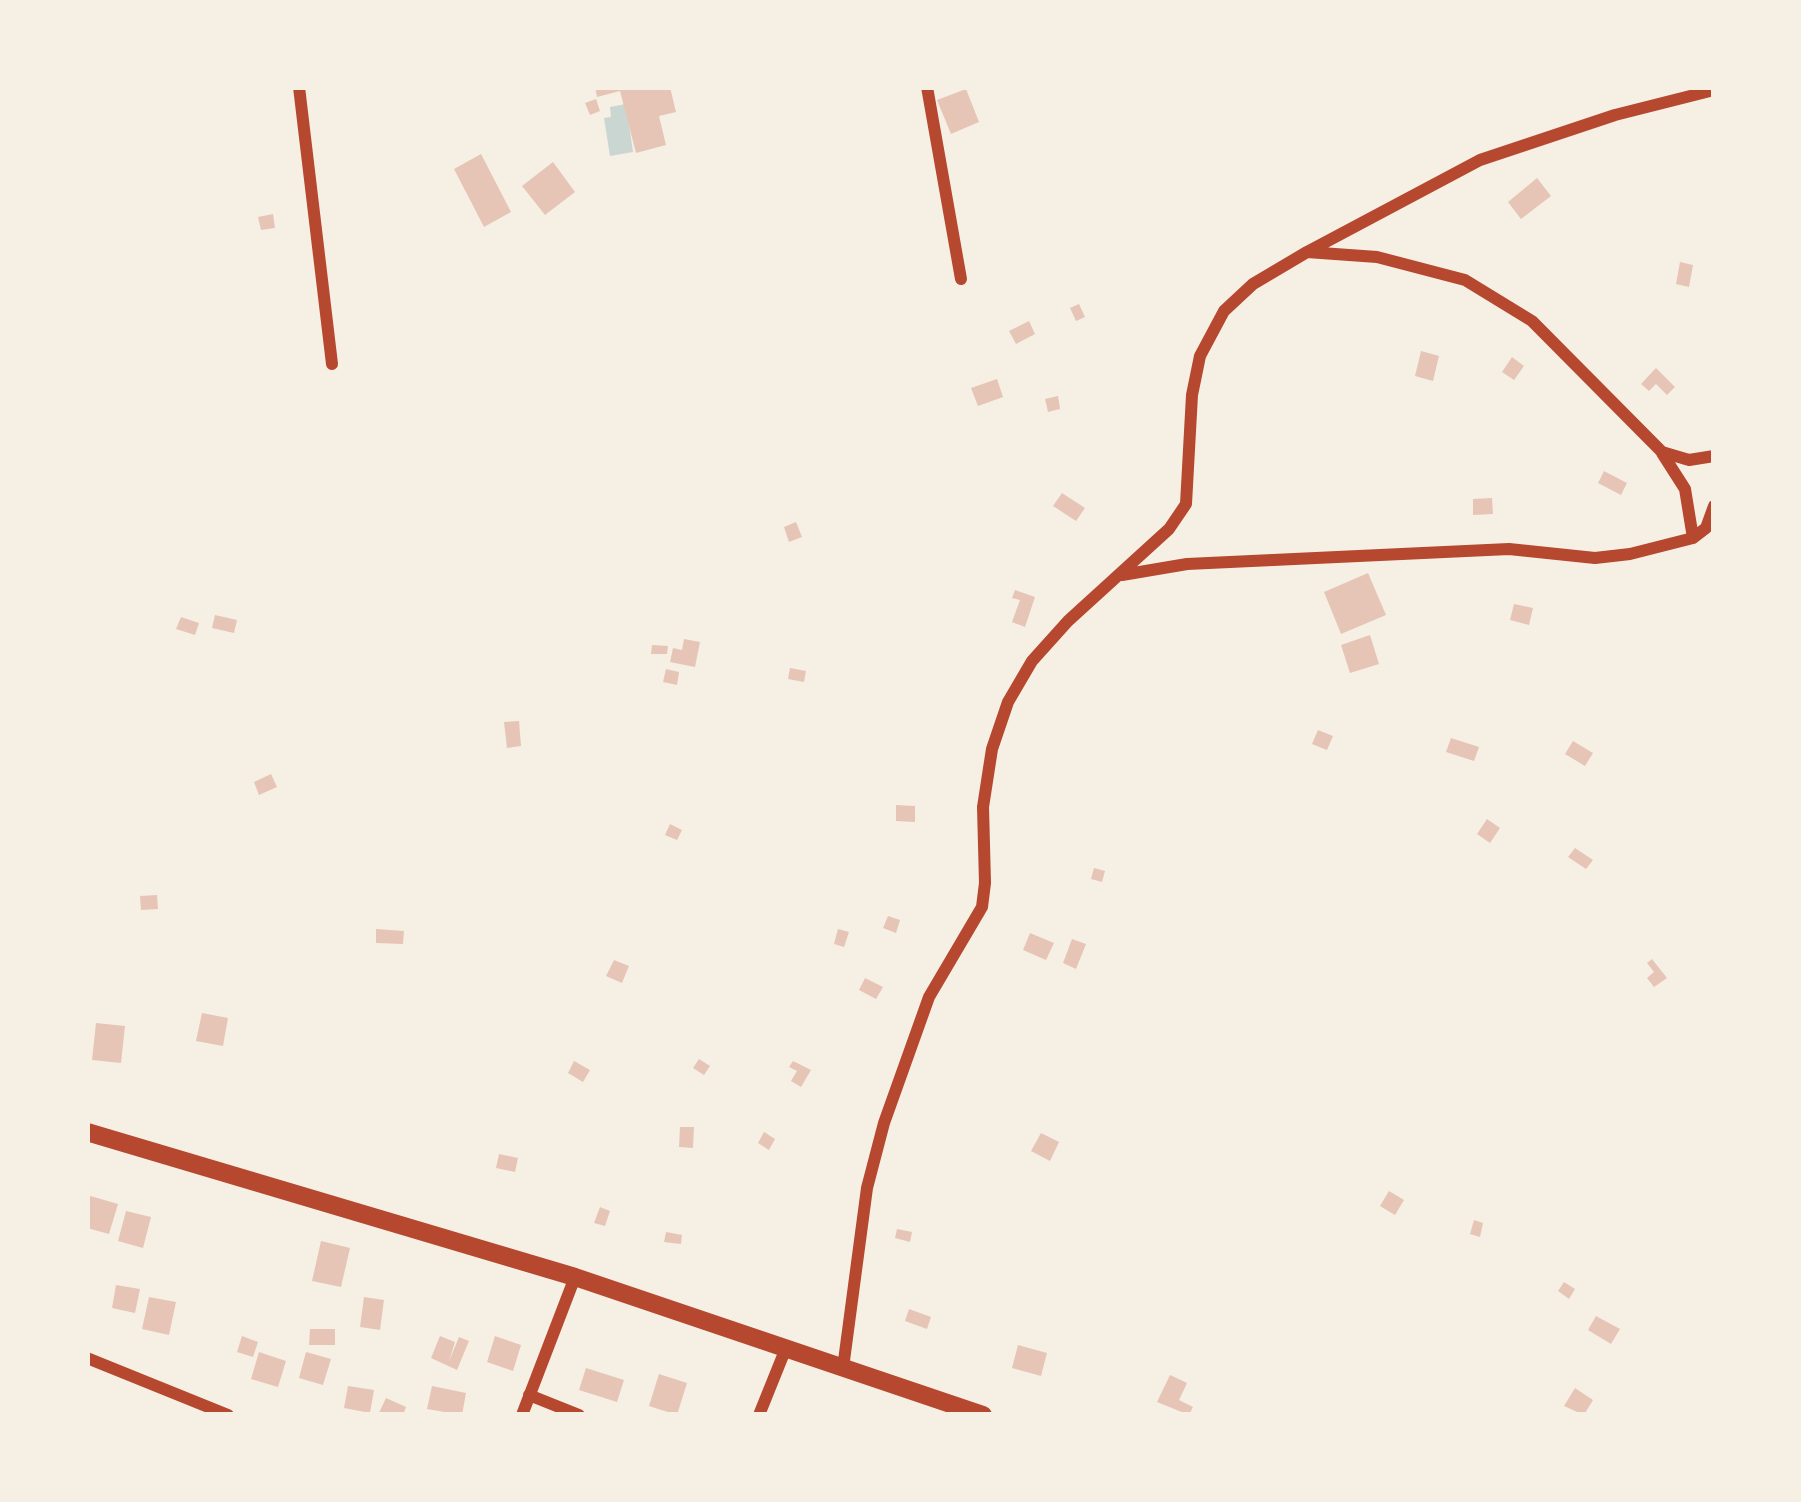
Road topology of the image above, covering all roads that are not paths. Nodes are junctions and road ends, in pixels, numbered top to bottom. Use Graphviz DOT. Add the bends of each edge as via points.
graph roads {
  1 [pos="299,87"];
  2 [pos="927,87"];
  3 [pos="1714,90"];
  4 [pos="1307,252"];
  5 [pos="961,279"];
  6 [pos="332,364"];
  7 [pos="1662,452"];
  8 [pos="1714,456"];
  9 [pos="1714,506"];
  10 [pos="1693,538"];
  11 [pos="1121,575"];
  12 [pos="87,1132"];
  13 [pos="575,1276"];
  14 [pos="786,1348"];
  15 [pos="87,1358"];
  16 [pos="843,1368"];
  17 [pos="530,1395"];
  18 [pos="980,1414"];
  19 [pos="228,1415"];
  20 [pos="522,1415"];
  21 [pos="579,1415"];
  22 [pos="760,1415"];
  1 -- 6 [label="street"];
  2 -- 5 [label="street"];
  3 -- 4 [label="street" via="1480,160"];
  4 -- 7 [label="street" via="1377,256 1465,280 1532,321"];
  4 -- 11 [label="street" via="1224,311 1200,356 1192,395 1186,504"];
  7 -- 8 [label="street"];
  7 -- 10 [label="street" via="1685,489"];
  9 -- 10 [label="street"];
  10 -- 11 [label="street" via="1595,558 1509,549 1187,564"];
  11 -- 16 [label="street" via="1032,662 997,733 983,807 982,907 929,997 884,1123 867,1188"];
  12 -- 13 [label="main road"];
  13 -- 14 [label="main road"];
  13 -- 17 [label="street"];
  14 -- 16 [label="main road"];
  14 -- 22 [label="street"];
  15 -- 19 [label="street"];
  16 -- 18 [label="main road"];
  17 -- 20 [label="street"];
  17 -- 21 [label="street"];
}
